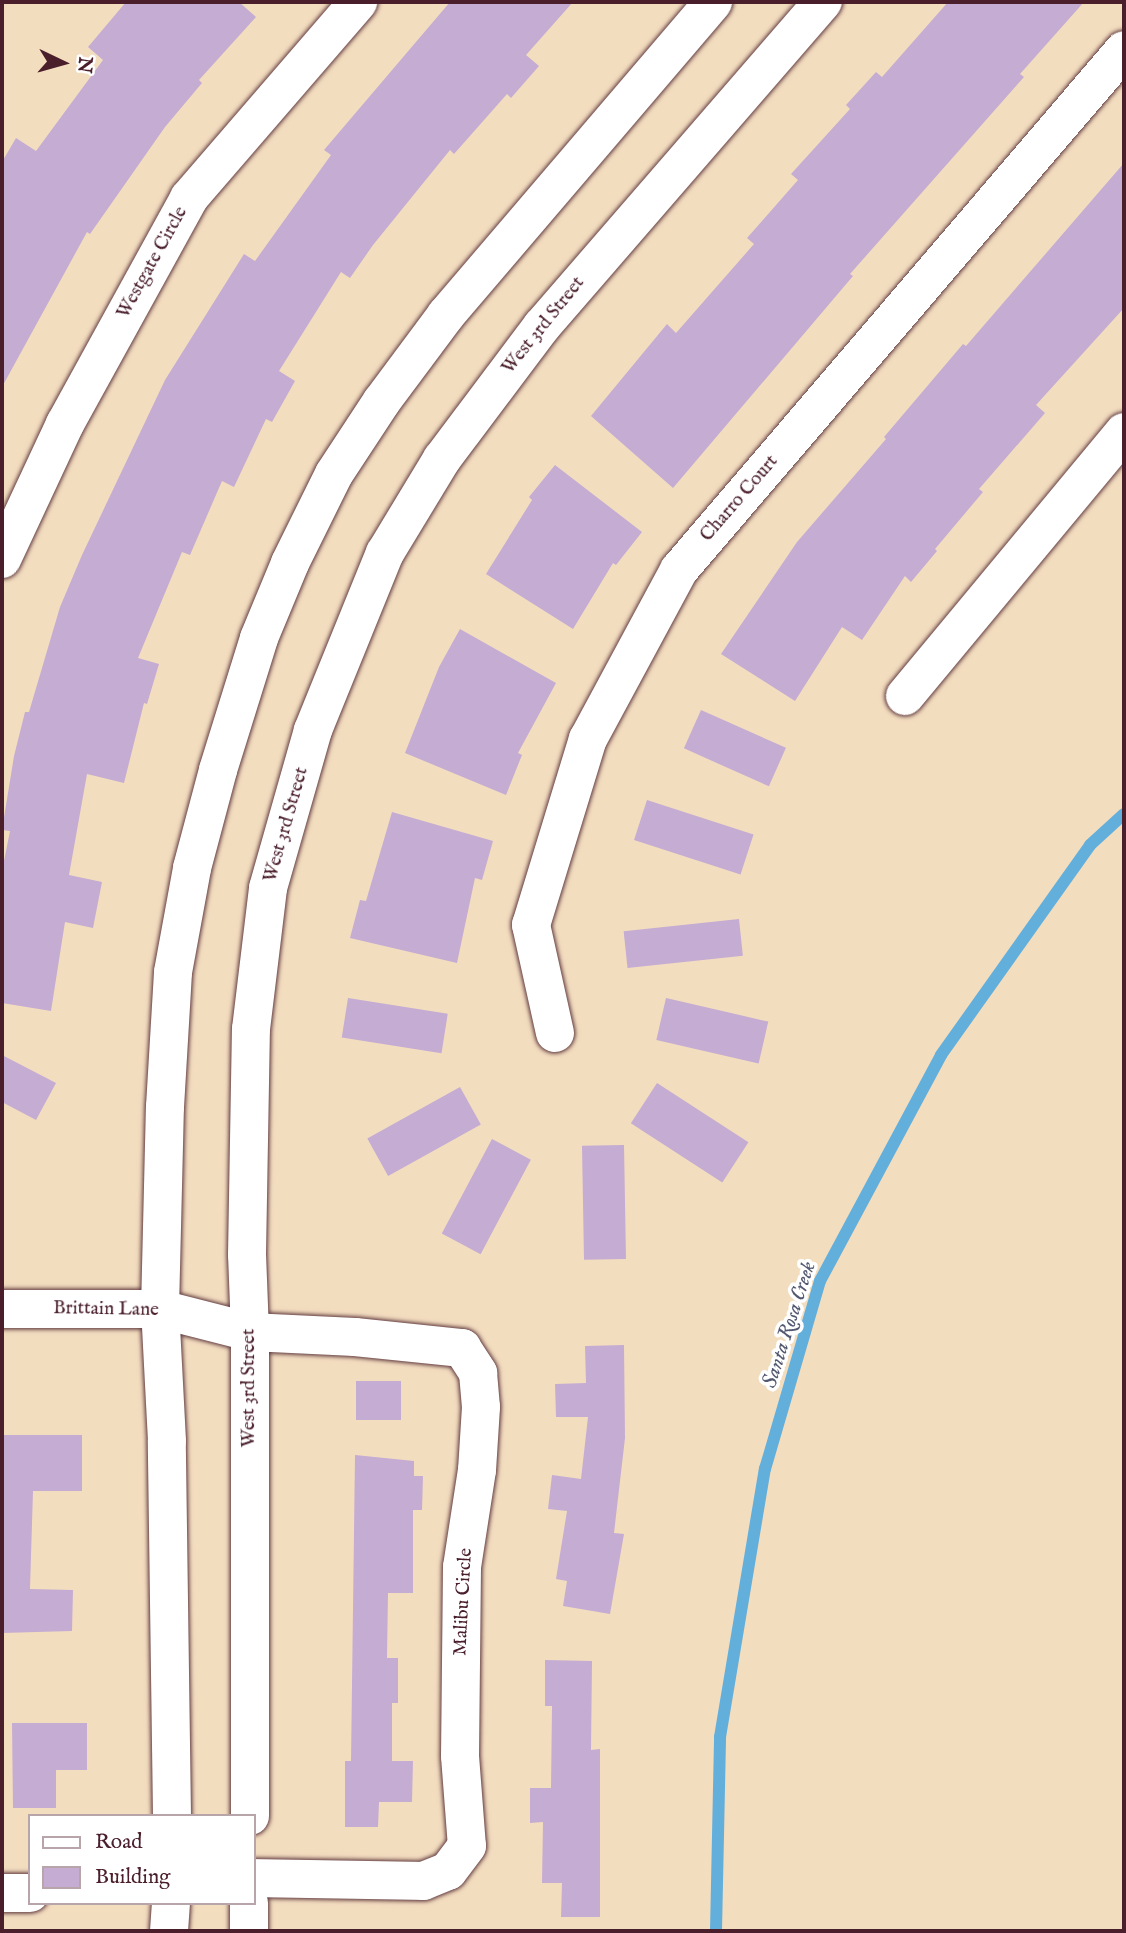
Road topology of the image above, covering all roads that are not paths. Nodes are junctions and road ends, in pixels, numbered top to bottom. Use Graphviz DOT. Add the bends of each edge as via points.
graph roads {
  1 [pos="358,2"];
  2 [pos="713,2"];
  3 [pos="823,2"];
  4 [pos="1124,50"];
  5 [pos="1124,432"];
  6 [pos="2,559"];
  7 [pos="905,696"];
  8 [pos="555,1033"];
  9 [pos="2,1309"];
  10 [pos="160,1309"];
  11 [pos="250,1332"];
  12 [pos="172,1814"];
  13 [pos="250,1814"];
  14 [pos="256,1878"];
  15 [pos="2,1893"];
  16 [pos="28,1893"];
  17 [pos="172,1905"];
  18 [pos="249,1905"];
  19 [pos="169,1931"];
  20 [pos="249,1931"];
  1 -- 6 [label="main road, Westgate Circle" via="189,198 65,424"];
  2 -- 10 [label="main road" via="446,315 334,474 290,563 259,638 218,770 192,868 173,972"];
  3 -- 11 [label="main road, West 3rd Street" via="534,337 442,459 385,553 358,615 313,730 268,888 251,1029"];
  4 -- 8 [label="main road, Charro Court" via="679,570 588,739 531,925"];
  5 -- 7 [label="main road"];
  9 -- 10 [label="main road, Brittain Lane"];
  10 -- 11 [label="main road, Brittain Lane"];
  10 -- 12 [label="main road" via="167,1441"];
  11 -- 13 [label="main road, West 3rd Street"];
  11 -- 14 [label="main road, Malibu Circle" via="462,1348 478,1373 481,1407 462,1567 460,1756 467,1846 448,1871 423,1881"];
  15 -- 16 [label="main road"];
  17 -- 19 [label="main road"];
  18 -- 20 [label="main road"];
}
